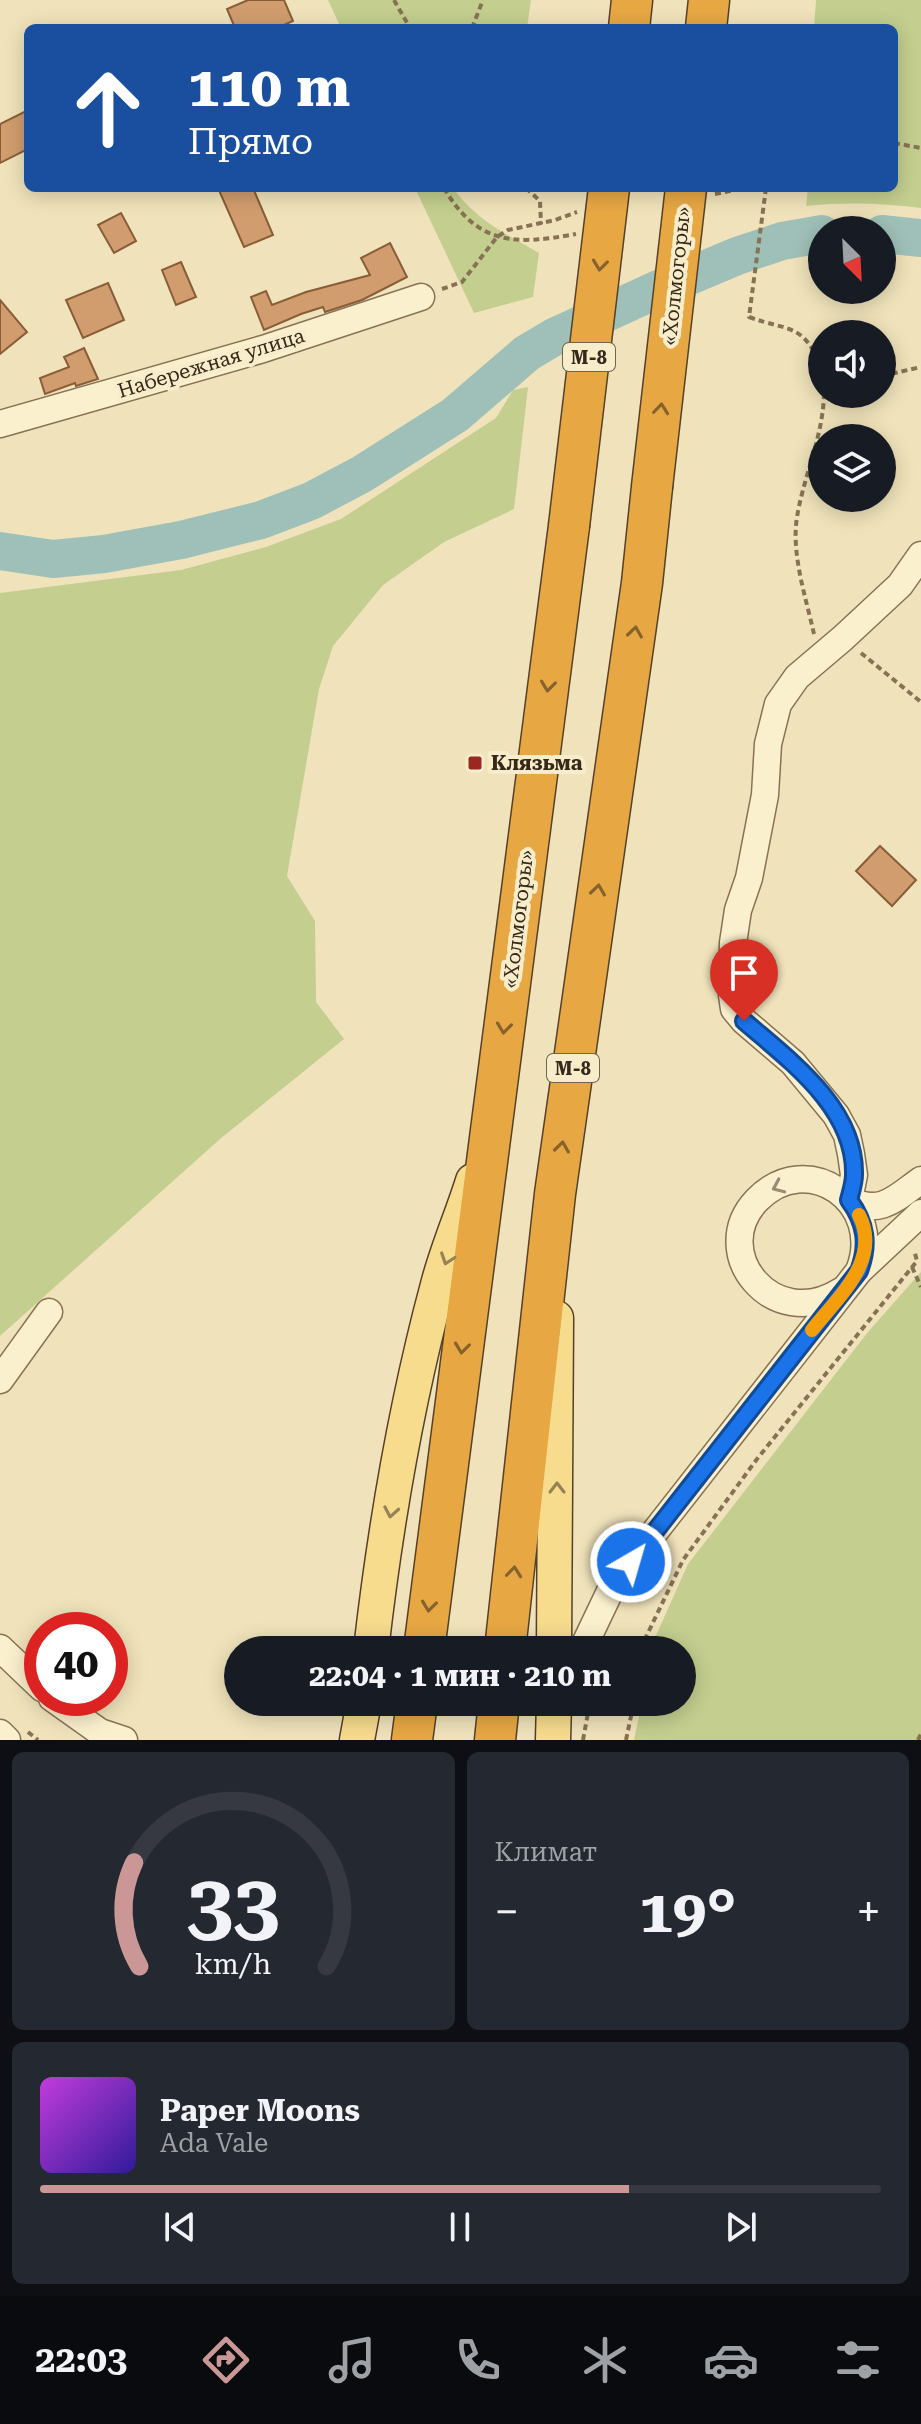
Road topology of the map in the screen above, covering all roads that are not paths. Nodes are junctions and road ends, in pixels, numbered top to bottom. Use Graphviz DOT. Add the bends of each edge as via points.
graph roads {
  1 [pos="632,0"];
  2 [pos="709,0"];
  3 [pos="629,24"];
  4 [pos="706,24"];
  5 [pos="686,192"];
  6 [pos="596,199"];
  7 [pos="421,297"];
  8 [pos="0,424"];
  9 [pos="921,555"];
  10 [pos="490,1132"];
  11 [pos="921,1180"];
  12 [pos="555,1194"];
  13 [pos="849,1200"];
  14 [pos="921,1213"];
  15 [pos="852,1280"];
  16 [pos="49,1312"];
  17 [pos="0,1380"];
  18 [pos="373,1636"];
  19 [pos="426,1636"];
  20 [pos="507,1636"];
  21 [pos="554,1636"];
  22 [pos="589,1636"];
  23 [pos="0,1648"];
  24 [pos="24,1671"];
  25 [pos="77,1716"];
  26 [pos="361,1716"];
  27 [pos="415,1716"];
  28 [pos="498,1716"];
  29 [pos="554,1716"];
  30 [pos="562,1716"];
  31 [pos="0,1733"];
  32 [pos="7,1740"];
  33 [pos="124,1740"];
  34 [pos="357,1740"];
  35 [pos="412,1740"];
  36 [pos="495,1740"];
  37 [pos="554,1740"];
  1 -- 3 [label="highway"];
  2 -- 4 [label="highway"];
  12 -- 5 [label="highway, «Холмогоры» / М-8, one-way, bridge" via="642,583"];
  6 -- 10 [label="highway, «Холмогоры» / М-8, one-way, bridge" via="569,526"];
  7 -- 8 [label="street, Набережная улица" via="263,349"];
  9 -- 13 [label="street" via="900,585 797,677 778,704 768,744 765,795 733,943 734,1009 793,1063 842,1125 854,1175"];
  10 -- 18 [label="main road, one-way" via="438,1283 407,1421"];
  10 -- 19 [label="highway, «Холмогоры» / М-8, one-way"];
  11 -- 13 [label="street" via="889,1203 872,1208"];
  20 -- 12 [label="highway, «Холмогоры» / М-8, one-way"];
  21 -- 12 [label="main road, one-way"];
  13 -- 15 [label="street" via="862,1221 866,1248"];
  13 -- 15 [label="street, one-way" via="820,1182 782,1184 751,1208 741,1232 741,1251 749,1274 766,1293 792,1304 815,1304"];
  14 -- 15 [label="street"];
  15 -- 22 [label="street" via="613,1585"];
  16 -- 17 [label="street"];
  23 -- 24 [label="street"];
  25 -- 33 [label="street"];
  26 -- 34 [label="main road"];
  27 -- 35 [label="highway"];
  28 -- 36 [label="highway"];
  29 -- 37 [label="main road"];
  30 -- 37 [label="street"];
  31 -- 32 [label="street"];
}
